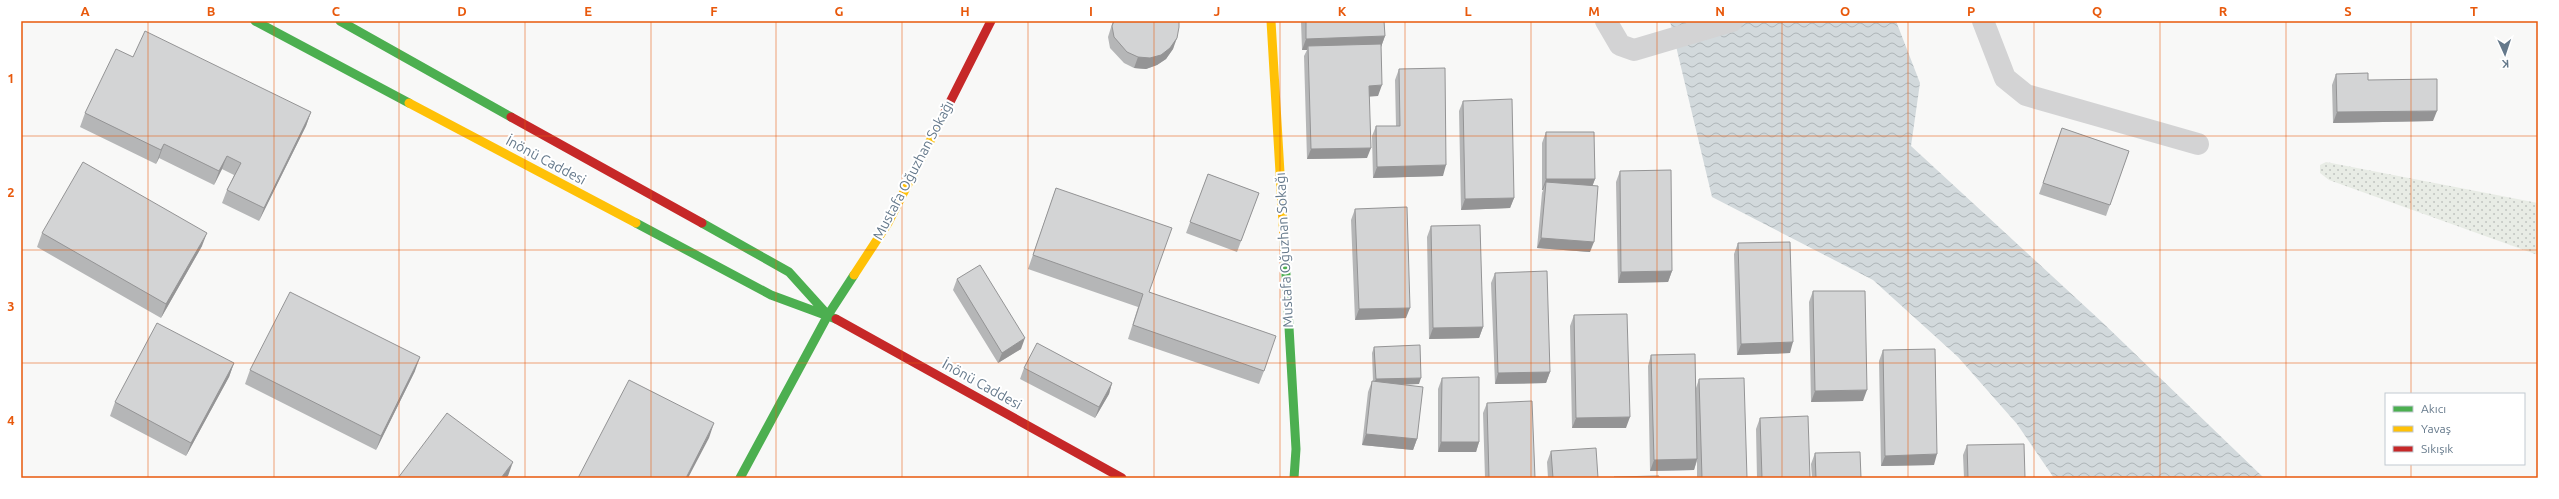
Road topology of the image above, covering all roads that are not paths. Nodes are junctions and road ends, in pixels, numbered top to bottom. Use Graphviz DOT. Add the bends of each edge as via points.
graph roads {
  1 [pos="255,21"];
  2 [pos="340,21"];
  3 [pos="991,21"];
  4 [pos="1271,21"];
  5 [pos="1606,21"];
  6 [pos="1732,21"];
  7 [pos="1983,21"];
  8 [pos="2198,144"];
  9 [pos="828,315"];
  10 [pos="740,478"];
  11 [pos="1122,478"];
  12 [pos="1294,478"];
  1 -- 9 [label="main road, İnönü Caddesi" via="771,295"];
  2 -- 9 [label="main road, İnönü Caddesi" via="788,272"];
  3 -- 9 [label="main road, Mustafa Oğuzhan Sokağı" via="888,223"];
  4 -- 12 [label="main road, Mustafa Oğuzhan Sokağı" via="1296,449"];
  5 -- 6 [label="street" via="1620,45 1634,50"];
  7 -- 8 [label="street" via="2005,78 2026,95"];
  9 -- 10 [label="main road, Mustafa Oğuzhan Sokağı"];
  9 -- 11 [label="main road, İnönü Caddesi"];
}
